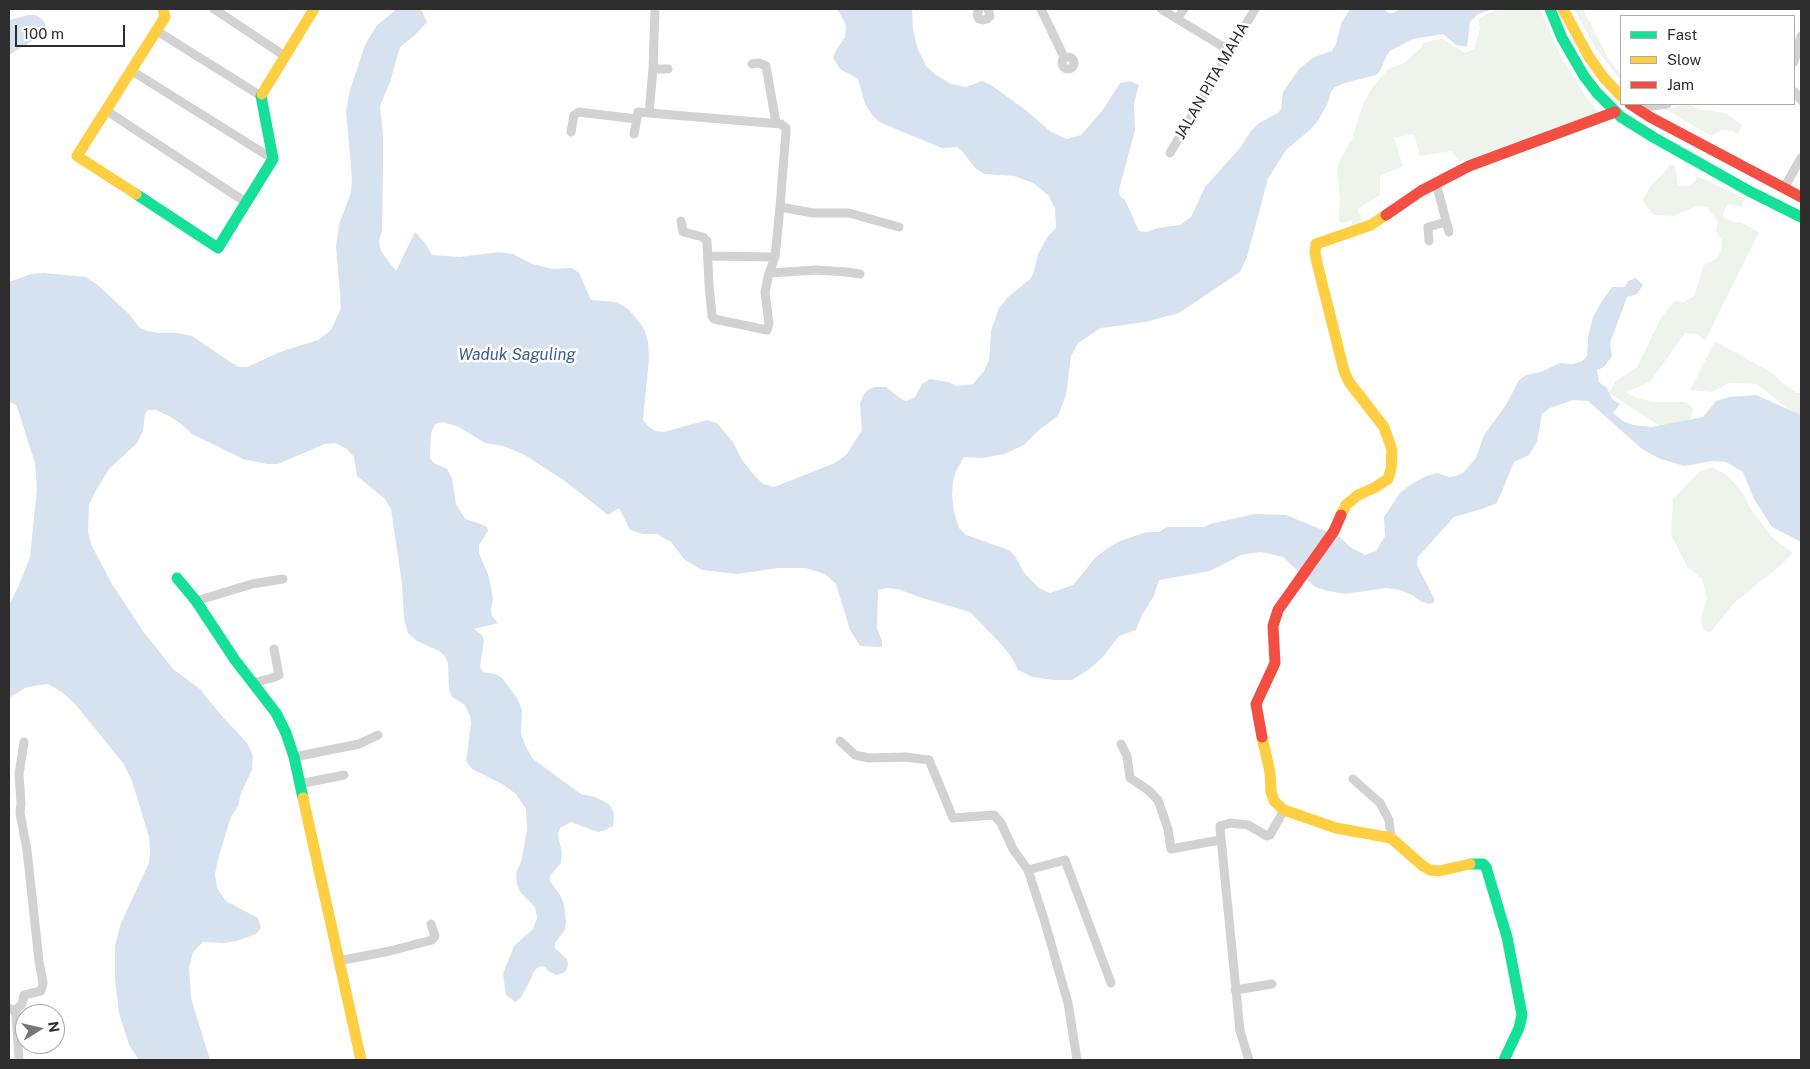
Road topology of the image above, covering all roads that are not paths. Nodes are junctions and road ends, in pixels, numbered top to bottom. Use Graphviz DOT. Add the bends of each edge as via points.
graph roads {
  1 [pos="163,9"];
  2 [pos="214,9"];
  3 [pos="655,9"];
  4 [pos="979,9"];
  5 [pos="990,9"];
  6 [pos="1041,9"];
  7 [pos="1161,9"];
  8 [pos="1184,9"];
  9 [pos="1255,9"];
  10 [pos="1550,9"];
  11 [pos="309,11"];
  12 [pos="1564,12"];
  13 [pos="1177,19"];
  14 [pos="157,31"];
  15 [pos="1801,36"];
  16 [pos="1230,50"];
  17 [pos="285,56"];
  18 [pos="1064,57"];
  19 [pos="1795,58"];
  20 [pos="752,64"];
  21 [pos="668,69"];
  22 [pos="653,70"];
  23 [pos="132,71"];
  24 [pos="1797,92"];
  25 [pos="1620,95"];
  26 [pos="261,96"];
  27 [pos="1801,100"];
  28 [pos="1630,105"];
  29 [pos="1632,105"];
  30 [pos="1660,105"];
  31 [pos="107,111"];
  32 [pos="1641,112"];
  33 [pos="649,113"];
  34 [pos="1618,115"];
  35 [pos="636,119"];
  36 [pos="776,123"];
  37 [pos="571,132"];
  38 [pos="634,134"];
  39 [pos="1170,153"];
  40 [pos="1801,158"];
  41 [pos="272,159"];
  42 [pos="1759,175"];
  43 [pos="1436,183"];
  44 [pos="1784,188"];
  45 [pos="1749,191"];
  46 [pos="1801,197"];
  47 [pos="247,203"];
  48 [pos="780,207"];
  49 [pos="1801,217"];
  50 [pos="681,221"];
  51 [pos="1446,222"];
  52 [pos="899,228"];
  53 [pos="1449,232"];
  54 [pos="1429,241"];
  55 [pos="709,256"];
  56 [pos="776,257"];
  57 [pos="769,273"];
  58 [pos="860,274"];
  59 [pos="177,578"];
  60 [pos="283,579"];
  61 [pos="196,601"];
  62 [pos="274,649"];
  63 [pos="252,683"];
  64 [pos="378,735"];
  65 [pos="840,741"];
  66 [pos="24,742"];
  67 [pos="1121,744"];
  68 [pos="294,757"];
  69 [pos="344,775"];
  70 [pos="1353,779"];
  71 [pos="299,784"];
  72 [pos="1284,810"];
  73 [pos="1390,838"];
  74 [pos="1220,840"];
  75 [pos="1028,870"];
  76 [pos="431,924"];
  77 [pos="338,961"];
  78 [pos="1112,984"];
  79 [pos="1272,984"];
  80 [pos="1235,990"];
  81 [pos="12,1009"];
  82 [pos="19,1060"];
  83 [pos="361,1060"];
  84 [pos="1077,1060"];
  85 [pos="1249,1060"];
  86 [pos="1504,1060"];
  1 -- 14 [label="street" via="165,17"];
  2 -- 17 [label="street"];
  3 -- 22 [label="street"];
  4 -- 5 [label="street" via="977,15 983,20 990,16"];
  6 -- 18 [label="street"];
  7 -- 13 [label="street"];
  8 -- 13 [label="street"];
  9 -- 16 [label="street, JALAN PITA MAHA"];
  10 -- 34 [label="street" via="1584,76"];
  11 -- 17 [label="street"];
  12 -- 25 [label="street" via="1589,56"];
  13 -- 16 [label="street"];
  14 -- 23 [label="street"];
  14 -- 26 [label="street"];
  15 -- 19 [label="street"];
  16 -- 39 [label="street, JALAN PITA MAHA"];
  17 -- 26 [label="street"];
  20 -- 36 [label="street" via="766,66"];
  21 -- 22 [label="street"];
  22 -- 33 [label="street"];
  23 -- 31 [label="street"];
  23 -- 41 [label="street"];
  24 -- 27 [label="street"];
  26 -- 41 [label="street"];
  28 -- 34 [label="street"];
  29 -- 32 [label="street"];
  30 -- 32 [label="street"];
  31 -- 47 [label="street"];
  31 -- 47 [label="street" via="77,156 218,248"];
  32 -- 42 [label="street"];
  33 -- 35 [label="street" via="638,112"];
  33 -- 36 [label="street"];
  34 -- 43 [label="street" via="1469,166"];
  34 -- 45 [label="street"];
  35 -- 37 [label="street" via="579,112 574,115"];
  35 -- 38 [label="street"];
  36 -- 48 [label="street" via="784,126 786,131"];
  40 -- 44 [label="street"];
  41 -- 47 [label="street"];
  42 -- 44 [label="street"];
  42 -- 45 [label="street"];
  43 -- 51 [label="street"];
  43 -- 72 [label="street" via="1372,225 1321,241 1315,248 1344,371 1384,427 1392,458 1388,479 1346,505 1334,531 1278,610 1273,626 1276,663 1256,704 1271,792"];
  44 -- 46 [label="street"];
  45 -- 49 [label="street"];
  48 -- 52 [label="street" via="813,213 849,213"];
  48 -- 56 [label="street"];
  50 -- 55 [label="street" via="683,232 706,238"];
  51 -- 53 [label="street"];
  51 -- 54 [label="street" via="1428,227"];
  55 -- 56 [label="street"];
  55 -- 57 [label="street" via="712,316 717,320 767,330 765,292"];
  56 -- 57 [label="street"];
  57 -- 58 [label="street" via="816,270"];
  59 -- 61 [label="street"];
  60 -- 61 [label="street" via="252,584"];
  61 -- 63 [label="street"];
  62 -- 63 [label="street" via="279,675"];
  63 -- 68 [label="street" via="281,720"];
  64 -- 68 [label="street" via="359,744"];
  65 -- 75 [label="street" via="855,755 868,758 929,760 953,818 994,815"];
  66 -- 81 [label="street" via="19,774 20,813 43,983 41,992 24,995 22,1004"];
  67 -- 74 [label="street" via="1127,756 1130,778 1158,800 1171,849"];
  68 -- 71 [label="street"];
  69 -- 71 [label="street"];
  70 -- 73 [label="street" via="1380,803 1389,820"];
  71 -- 77 [label="street"];
  72 -- 73 [label="street" via="1336,828"];
  72 -- 74 [label="street" via="1269,836 1248,825 1230,823 1220,826"];
  73 -- 86 [label="street" via="1430,870 1439,871 1475,862 1483,864 1488,872 1507,937 1522,1015"];
  74 -- 80 [label="street"];
  75 -- 78 [label="street" via="1063,859 1066,861"];
  75 -- 84 [label="street" via="1068,1003"];
  76 -- 77 [label="street" via="435,936 432,940"];
  77 -- 83 [label="street"];
  79 -- 80 [label="street"];
  80 -- 85 [label="street" via="1240,1031"];
  81 -- 82 [label="street"];
}
